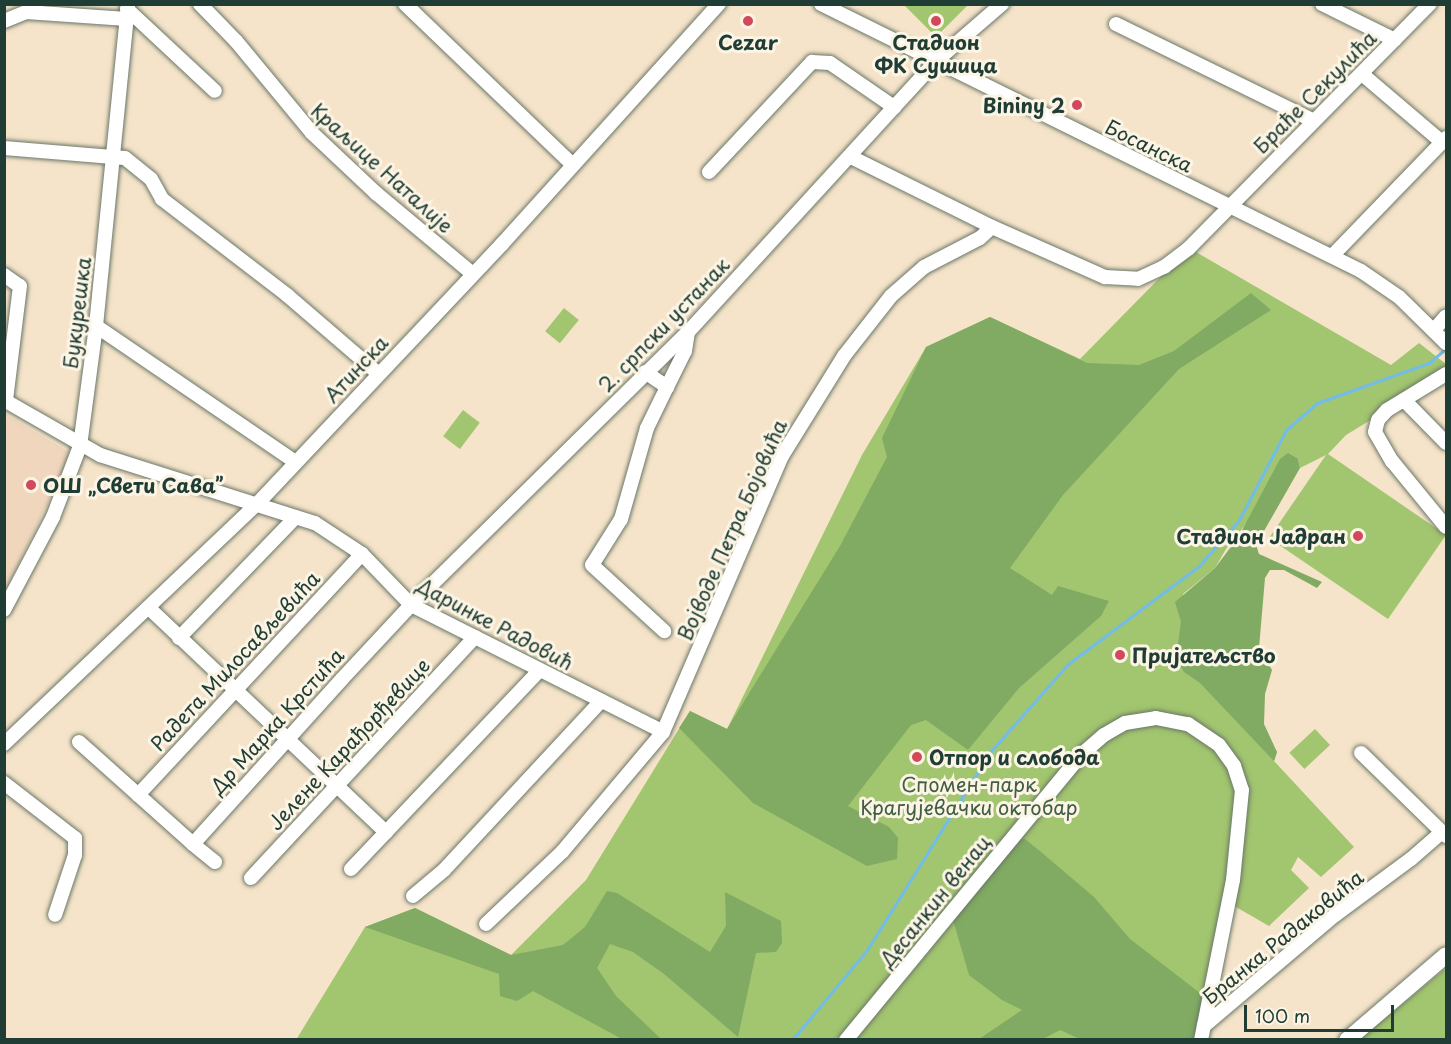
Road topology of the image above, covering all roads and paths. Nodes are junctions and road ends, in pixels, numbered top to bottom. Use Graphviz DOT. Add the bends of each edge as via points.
graph roads {
  1 [pos="200,4"];
  2 [pos="405,4"];
  3 [pos="719,4"];
  4 [pos="821,4"];
  5 [pos="1002,4"];
  6 [pos="1322,4"];
  7 [pos="1430,4"];
  8 [pos="127,11"];
  9 [pos="4,21"];
  10 [pos="1116,24"];
  11 [pos="1395,40"];
  12 [pos="935,62"];
  13 [pos="1362,74"];
  14 [pos="215,91"];
  15 [pos="894,107"];
  16 [pos="1312,120"];
  17 [pos="1444,140"];
  18 [pos="4,148"];
  19 [pos="114,156"];
  20 [pos="851,157"];
  21 [pos="572,164"];
  22 [pos="709,172"];
  23 [pos="1229,207"];
  24 [pos="992,226"];
  25 [pos="1332,256"];
  26 [pos="473,274"];
  27 [pos="4,275"];
  28 [pos="1446,316"];
  29 [pos="96,326"];
  30 [pos="688,332"];
  31 [pos="1440,337"];
  32 [pos="645,372"];
  33 [pos="379,374"];
  34 [pos="1446,374"];
  35 [pos="667,387"];
  36 [pos="5,400"];
  37 [pos="1404,400"];
  38 [pos="1446,443"];
  39 [pos="80,446"];
  40 [pos="295,462"];
  41 [pos="257,504"];
  42 [pos="297,517"];
  43 [pos="1446,527"];
  44 [pos="362,555"];
  45 [pos="411,605"];
  46 [pos="150,609"];
  47 [pos="4,610"];
  48 [pos="664,631"];
  49 [pos="475,637"];
  50 [pos="179,638"];
  51 [pos="539,671"];
  52 [pos="234,690"];
  53 [pos="599,703"];
  54 [pos="663,732"];
  55 [pos="287,739"];
  56 [pos="79,742"];
  57 [pos="4,744"];
  58 [pos="1361,753"];
  59 [pos="4,783"];
  60 [pos="337,787"];
  61 [pos="138,795"];
  62 [pos="386,832"];
  63 [pos="1444,834"];
  64 [pos="193,844"];
  65 [pos="214,862"];
  66 [pos="351,870"];
  67 [pos="251,878"];
  68 [pos="413,896"];
  69 [pos="55,915"];
  70 [pos="486,924"];
  71 [pos="1446,955"];
  72 [pos="1203,1033"];
  73 [pos="846,1040"];
  74 [pos="1347,1040"];
  1 -- 26 [label="street, Краљице Наталије" via="312,133 369,187"];
  2 -- 21 [label="street"];
  3 -- 21 [label="street, Атинска"];
  4 -- 12 [label="street, Босанска"];
  5 -- 12 [label="street, 2. српски устанак"];
  6 -- 11 [label="street"];
  7 -- 11 [label="street, Браће Секулића"];
  8 -- 9 [label="street" via="26,12"];
  8 -- 14 [label="street"];
  8 -- 19 [label="street, Букурешка"];
  10 -- 16 [label="street"];
  11 -- 13 [label="street, Браће Секулића"];
  12 -- 15 [label="street, 2. српски устанак"];
  12 -- 23 [label="street, Босанска"];
  13 -- 16 [label="street, Браће Секулића"];
  13 -- 17 [label="street"];
  15 -- 20 [label="street, 2. српски устанак"];
  15 -- 22 [label="street" via="830,63 812,62"];
  16 -- 23 [label="street, Браће Секулића"];
  17 -- 25 [label="street"];
  18 -- 19 [label="street"];
  19 -- 29 [label="street, Букурешка"];
  19 -- 33 [label="street" via="125,158 143,171 162,199 286,295"];
  20 -- 24 [label="street"];
  20 -- 30 [label="street, 2. српски устанак"];
  21 -- 26 [label="street, Атинска"];
  23 -- 24 [label="street" via="1175,261 1132,280 1093,273"];
  23 -- 25 [label="street, Босанска"];
  24 -- 54 [label="street, Војводе Петра Бојовића" via="904,283 871,318 817,395 782,456"];
  25 -- 31 [label="street, Босанска" via="1388,288"];
  26 -- 33 [label="street, Атинска"];
  27 -- 36 [label="street" via="20,286"];
  28 -- 31 [label="street"];
  29 -- 39 [label="street, Букурешка"];
  29 -- 40 [label="street"];
  30 -- 32 [label="street, 2. српски устанак"];
  30 -- 35 [label="street" via="687,346"];
  32 -- 35 [label="street"];
  32 -- 45 [label="street, 2. српски устанак"];
  33 -- 40 [label="street, Атинска"];
  34 -- 37 [label="street"];
  35 -- 48 [label="street" via="647,428 621,519 592,561 597,573"];
  36 -- 39 [label="street, Даринке Радовић"];
  37 -- 38 [label="street"];
  37 -- 43 [label="street" via="1378,420 1375,432"];
  39 -- 41 [label="street, Даринке Радовић" via="120,463"];
  39 -- 47 [label="street, Букурешка" via="53,517"];
  40 -- 41 [label="street, Атинска"];
  41 -- 42 [label="street, Даринке Радовић"];
  41 -- 46 [label="street, Атинска"];
  42 -- 44 [label="street, Даринке Радовић" via="330,532"];
  42 -- 50 [label="street"];
  44 -- 45 [label="street, Даринке Радовић"];
  44 -- 52 [label="street, Радета Милосављевића"];
  45 -- 49 [label="street, Даринке Радовић"];
  45 -- 55 [label="street, Др Марка Крстића"];
  46 -- 50 [label="street"];
  46 -- 57 [label="street, Атинска"];
  49 -- 51 [label="street, Даринке Радовић"];
  49 -- 60 [label="street, Јелене Карађорђевице"];
  50 -- 52 [label="street"];
  51 -- 53 [label="street, Даринке Радовић"];
  51 -- 62 [label="street"];
  52 -- 55 [label="street"];
  52 -- 61 [label="street, Радета Милосављевића"];
  53 -- 54 [label="street, Даринке Радовић"];
  53 -- 68 [label="street" via="444,870"];
  54 -- 70 [label="street, Војводе Петра Бојовића" via="562,852"];
  55 -- 60 [label="street"];
  55 -- 64 [label="street, Др Марка Крстића"];
  56 -- 61 [label="street"];
  58 -- 63 [label="street"];
  59 -- 69 [label="street" via="75,838 75,855"];
  60 -- 62 [label="street"];
  60 -- 67 [label="street, Јелене Карађорђевице"];
  61 -- 64 [label="street"];
  62 -- 66 [label="street"];
  63 -- 72 [label="street, Бранка Радаковића" via="1335,915"];
  64 -- 65 [label="street"];
  71 -- 74 [label="main road"];
  72 -- 73 [label="street, Десанкин венац" via="1233,880 1242,790 1230,759 1209,737 1182,723 1150,718 1114,729 1083,754"];
}
